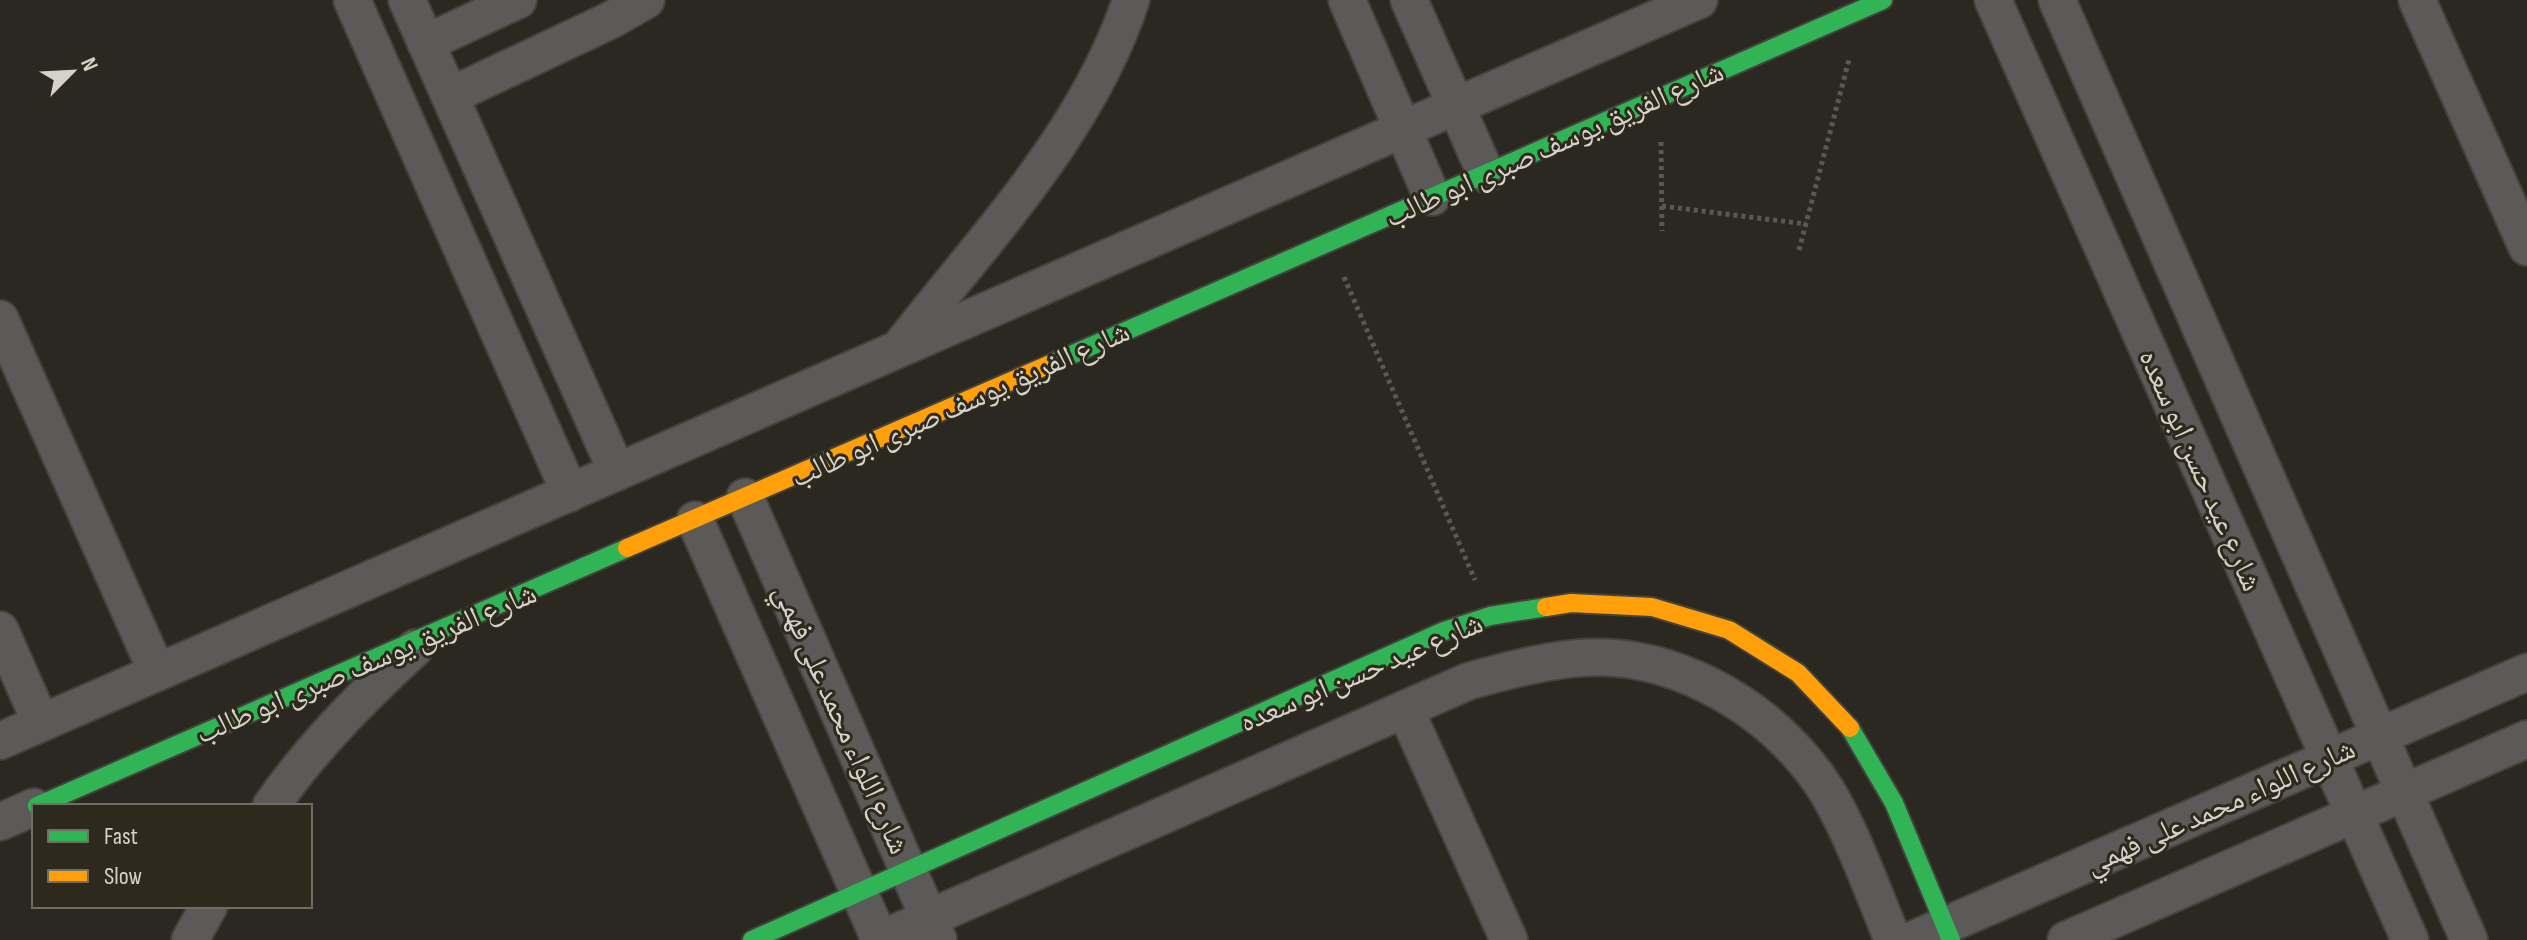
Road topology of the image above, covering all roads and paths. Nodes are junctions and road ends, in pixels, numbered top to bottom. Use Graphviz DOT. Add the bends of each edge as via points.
graph roads {
  1 [pos="352,0"];
  2 [pos="407,0"];
  3 [pos="518,0"];
  4 [pos="646,0"];
  5 [pos="1131,0"];
  6 [pos="1347,0"];
  7 [pos="1409,0"];
  8 [pos="1699,0"];
  9 [pos="1883,0"];
  10 [pos="1993,0"];
  11 [pos="2057,0"];
  12 [pos="2417,0"];
  13 [pos="1863,9"];
  14 [pos="426,43"];
  15 [pos="450,96"];
  16 [pos="1661,97"];
  17 [pos="1456,106"];
  18 [pos="1403,129"];
  19 [pos="1486,174"];
  20 [pos="1432,197"];
  21 [pos="1662,206"];
  22 [pos="1806,224"];
  23 [pos="1662,231"];
  24 [pos="1330,243"];
  25 [pos="2527,247"];
  26 [pos="1799,250"];
  27 [pos="0,319"];
  28 [pos="898,349"];
  29 [pos="617,472"];
  30 [pos="570,493"];
  31 [pos="745,497"];
  32 [pos="695,520"];
  33 [pos="1490,616"];
  34 [pos="0,630"];
  35 [pos="426,638"];
  36 [pos="157,672"];
  37 [pos="2527,672"];
  38 [pos="1405,709"];
  39 [pos="41,723"];
  40 [pos="1219,732"];
  41 [pos="2380,736"];
  42 [pos="2527,739"];
  43 [pos="0,741"];
  44 [pos="2329,758"];
  45 [pos="1159,759"];
  46 [pos="1241,781"];
  47 [pos="2404,793"];
  48 [pos="43,804"];
  49 [pos="272,804"];
  50 [pos="1179,808"];
  51 [pos="32,809"];
  52 [pos="2354,814"];
  53 [pos="0,822"];
  54 [pos="908,870"];
  55 [pos="859,893"];
  56 [pos="208,908"];
  57 [pos="934,929"];
  58 [pos="1948,933"];
  59 [pos="190,940"];
  60 [pos="752,940"];
  61 [pos="879,940"];
  62 [pos="1509,940"];
  63 [pos="1893,940"];
  64 [pos="1912,940"];
  65 [pos="2066,940"];
  66 [pos="2410,940"];
  67 [pos="2469,940"];
  1 -- 30 [label="street"];
  2 -- 14 [label="street"];
  3 -- 14 [label="street"];
  4 -- 15 [label="street"];
  5 -- 28 [label="street" via="1091,92 1042,170"];
  6 -- 18 [label="street"];
  7 -- 17 [label="street"];
  8 -- 17 [label="street"];
  9 -- 13 [label="street, شارع الفريق يوسف صبرى ابو طالب"];
  10 -- 44 [label="street, شارع عيد حسن ابو سعده"];
  11 -- 41 [label="street, شارع عيد حسن ابو سعده"];
  12 -- 25 [label="street"];
  13 -- 16 [label="street, شارع الفريق يوسف صبرى ابو طالب"];
  13 -- 22 [label="path"];
  14 -- 15 [label="street"];
  15 -- 29 [label="street"];
  16 -- 19 [label="street, شارع الفريق يوسف صبرى ابو طالب"];
  16 -- 21 [label="path"];
  17 -- 18 [label="street"];
  17 -- 19 [label="street"];
  18 -- 20 [label="street"];
  18 -- 28 [label="street"];
  19 -- 20 [label="street, شارع الفريق يوسف صبرى ابو طالب"];
  20 -- 24 [label="street, شارع الفريق يوسف صبرى ابو طالب"];
  21 -- 22 [label="path"];
  21 -- 23 [label="path"];
  22 -- 26 [label="path"];
  24 -- 31 [label="street, شارع الفريق يوسف صبرى ابو طالب"];
  24 -- 33 [label="path"];
  27 -- 36 [label="street"];
  28 -- 29 [label="street"];
  29 -- 30 [label="street"];
  30 -- 36 [label="street"];
  31 -- 32 [label="street, شارع الفريق يوسف صبرى ابو طالب"];
  31 -- 54 [label="street, شارع اللواء محمد على فهمي"];
  32 -- 35 [label="street, شارع الفريق يوسف صبرى ابو طالب"];
  32 -- 55 [label="street, شارع اللواء محمد على فهمي"];
  33 -- 40 [label="street, شارع عيد حسن ابو سعده" via="1444,631"];
  33 -- 58 [label="street, شارع عيد حسن ابو سعده" via="1571,603 1652,607 1729,630 1798,673 1854,732 1894,803"];
  34 -- 39 [label="street"];
  35 -- 48 [label="street, شارع الفريق يوسف صبرى ابو طالب"];
  35 -- 49 [label="street" via="356,703"];
  36 -- 39 [label="street"];
  37 -- 41 [label="street, شارع اللواء محمد على فهمي"];
  38 -- 46 [label="street, شارع عيد حسن ابو سعده"];
  38 -- 62 [label="street"];
  38 -- 63 [label="street, شارع عيد حسن ابو سعده" via="1469,681 1572,658 1629,660 1684,674 1735,698 1780,733 1817,777"];
  39 -- 43 [label="street"];
  40 -- 45 [label="street, شارع عيد حسن ابو سعده"];
  40 -- 46 [label="street"];
  41 -- 44 [label="street, شارع اللواء محمد على فهمي"];
  41 -- 47 [label="street, شارع عيد حسن ابو سعده"];
  42 -- 47 [label="street, شارع اللواء محمد على فهمي"];
  44 -- 52 [label="street, شارع عيد حسن ابو سعده"];
  44 -- 58 [label="street, شارع اللواء محمد على فهمي"];
  45 -- 50 [label="street"];
  45 -- 54 [label="street, شارع عيد حسن ابو سعده"];
  46 -- 50 [label="street, شارع عيد حسن ابو سعده"];
  47 -- 52 [label="street, شارع اللواء محمد على فهمي"];
  47 -- 67 [label="street, شارع عيد حسن ابو سعده"];
  50 -- 57 [label="street, شارع عيد حسن ابو سعده"];
  51 -- 53 [label="street, شارع الفريق يوسف صبرى ابو طالب"];
  52 -- 65 [label="street, شارع اللواء محمد على فهمي"];
  52 -- 66 [label="street, شارع عيد حسن ابو سعده"];
  54 -- 55 [label="street, شارع عيد حسن ابو سعده"];
  54 -- 57 [label="street, شارع اللواء محمد على فهمي"];
  55 -- 60 [label="street, شارع عيد حسن ابو سعده"];
  55 -- 61 [label="street, شارع اللواء محمد على فهمي"];
  56 -- 59 [label="street"];
  57 -- 61 [label="street, شارع عيد حسن ابو سعده"];
  58 -- 64 [label="street, شارع اللواء محمد على فهمي"];
}
